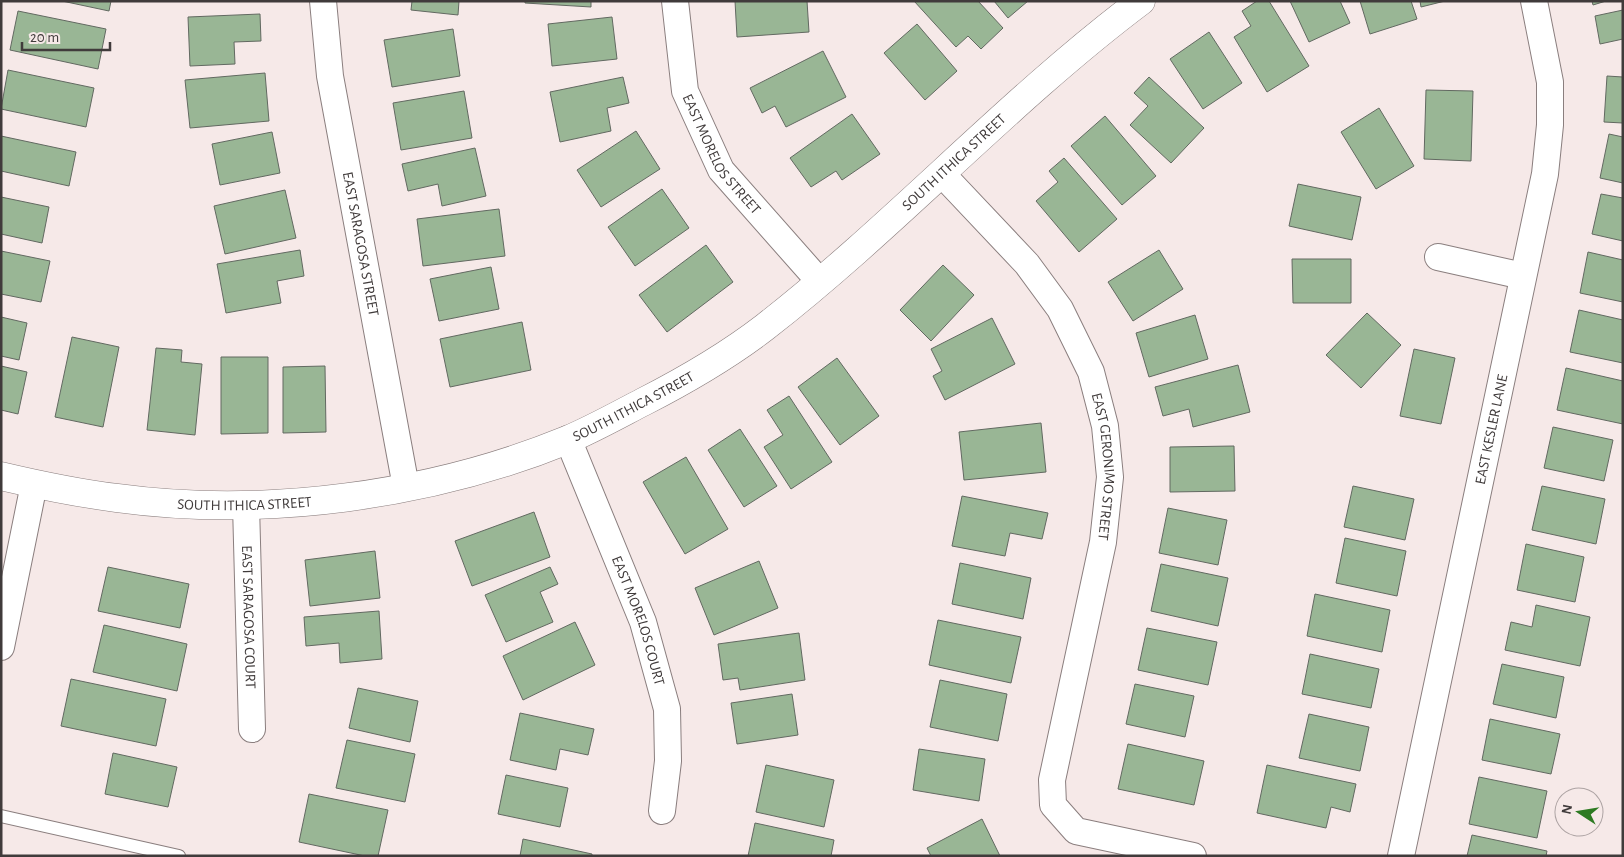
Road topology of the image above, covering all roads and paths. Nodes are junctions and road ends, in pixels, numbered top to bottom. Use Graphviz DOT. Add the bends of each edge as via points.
graph roads {
  1 [pos="323,1"];
  2 [pos="675,1"];
  3 [pos="1141,1"];
  4 [pos="1534,1"];
  5 [pos="942,174"];
  6 [pos="1438,257"];
  7 [pos="1523,276"];
  8 [pos="820,282"];
  9 [pos="568,440"];
  10 [pos="1,476"];
  11 [pos="34,484"];
  12 [pos="406,486"];
  13 [pos="246,505"];
  14 [pos="1,647"];
  15 [pos="252,729"];
  16 [pos="662,811"];
  17 [pos="1,816"];
  18 [pos="179,856"];
  19 [pos="1193,856"];
  20 [pos="1401,856"];
  1 -- 12 [label="street, EAST SARAGOSA STREET" via="330,76"];
  2 -- 8 [label="street, EAST MORELOS STREET" via="685,90 721,170"];
  3 -- 5 [label="street, SOUTH ITHICA STREET" via="1050,76"];
  4 -- 7 [label="street, EAST KESLER LANE" via="1550,82 1550,124 1545,174"];
  5 -- 8 [label="street, SOUTH ITHICA STREET"];
  5 -- 19 [label="street, EAST GERONIMO STREET" via="1027,264 1060,309 1091,372 1105,426 1110,477 1103,542 1052,780 1052,805 1076,831"];
  6 -- 7 [label="street"];
  7 -- 20 [label="street, EAST KESLER LANE"];
  8 -- 9 [label="street, SOUTH ITHICA STREET" via="716,363"];
  9 -- 12 [label="street, SOUTH ITHICA STREET" via="518,458"];
  9 -- 16 [label="street, EAST MORELOS COURT" via="643,622 667,709 668,762"];
  10 -- 11 [label="street, SOUTH ITHICA STREET"];
  11 -- 13 [label="street, SOUTH ITHICA STREET" via="119,498"];
  11 -- 14 [label="street"];
  12 -- 13 [label="street, SOUTH ITHICA STREET" via="350,496"];
  13 -- 15 [label="street, EAST SARAGOSA COURT"];
  17 -- 18 [label="lane"];
}
